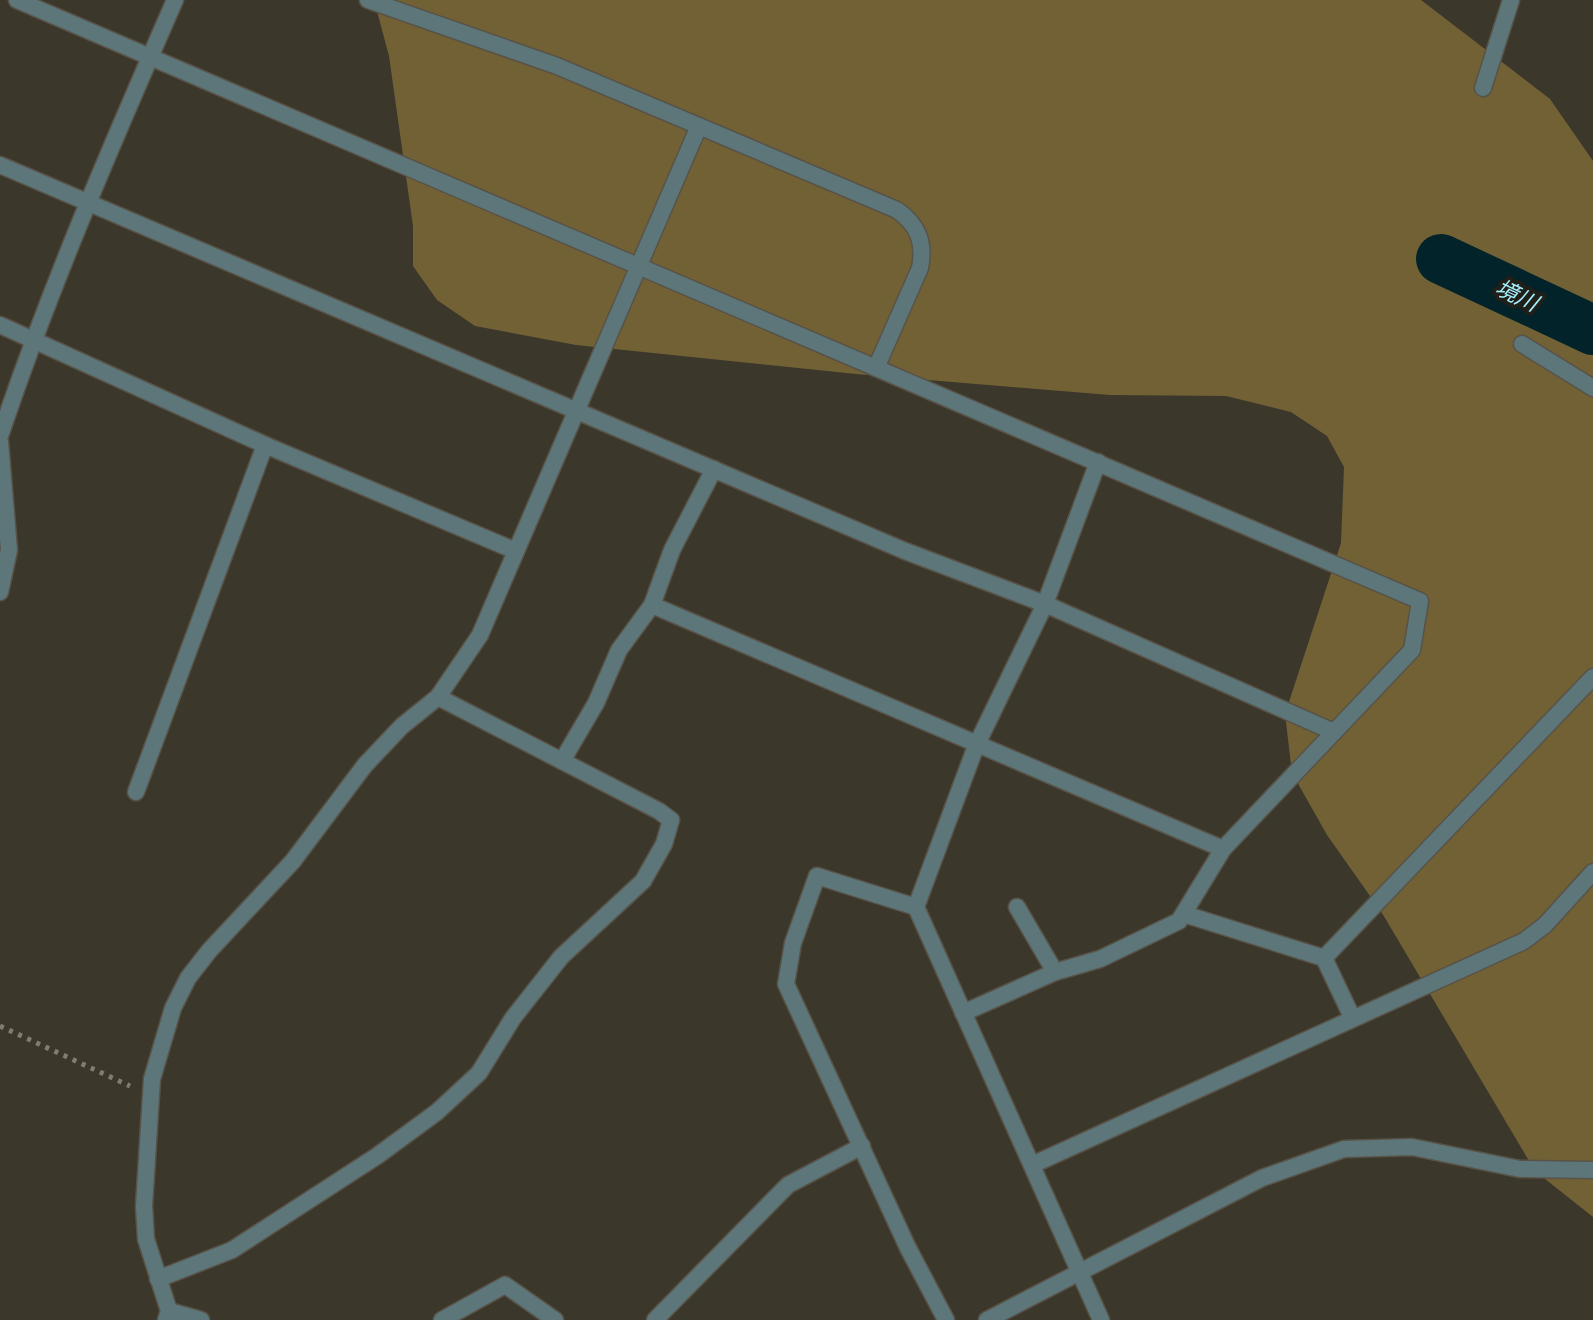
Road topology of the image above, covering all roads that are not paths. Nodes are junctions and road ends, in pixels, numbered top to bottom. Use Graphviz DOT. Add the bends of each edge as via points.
graph roads {
  1 [pos="17,0"];
  2 [pos="175,0"];
  3 [pos="368,0"];
  4 [pos="1511,0"];
  5 [pos="150,57"];
  6 [pos="1483,88"];
  7 [pos="699,126"];
  8 [pos="0,165"];
  9 [pos="86,202"];
  10 [pos="638,266"];
  11 [pos="0,325"];
  12 [pos="32,338"];
  13 [pos="1522,344"];
  14 [pos="876,368"];
  15 [pos="1593,388"];
  16 [pos="577,410"];
  17 [pos="0,436"];
  18 [pos="0,442"];
  19 [pos="265,445"];
  20 [pos="1098,462"];
  21 [pos="714,469"];
  22 [pos="516,551"];
  23 [pos="0,592"];
  24 [pos="1045,604"];
  25 [pos="652,605"];
  26 [pos="1593,677"];
  27 [pos="438,697"];
  28 [pos="1334,732"];
  29 [pos="977,744"];
  30 [pos="562,761"];
  31 [pos="136,792"];
  32 [pos="1223,849"];
  33 [pos="1593,872"];
  34 [pos="916,907"];
  35 [pos="1017,907"];
  36 [pos="1184,914"];
  37 [pos="1324,958"];
  38 [pos="1055,972"];
  39 [pos="963,1013"];
  40 [pos="1352,1017"];
  41 [pos="862,1146"];
  42 [pos="1032,1165"];
  43 [pos="1593,1170"];
  44 [pos="1080,1273"];
  45 [pos="158,1279"];
  46 [pos="167,1316"];
  47 [pos="201,1320"];
  48 [pos="442,1320"];
  49 [pos="555,1320"];
  50 [pos="655,1320"];
  51 [pos="946,1320"];
  52 [pos="987,1320"];
  53 [pos="1101,1320"];
  1 -- 5 [label="street"];
  2 -- 5 [label="street"];
  3 -- 7 [label="street" via="557,66"];
  4 -- 6 [label="street"];
  5 -- 9 [label="street"];
  5 -- 10 [label="street"];
  7 -- 10 [label="street"];
  7 -- 14 [label="street" via="897,210 915,227 921,240 920,268"];
  8 -- 9 [label="street"];
  9 -- 12 [label="street"];
  9 -- 16 [label="street"];
  10 -- 14 [label="street"];
  10 -- 16 [label="street"];
  11 -- 12 [label="street"];
  12 -- 17 [label="street"];
  12 -- 19 [label="street"];
  13 -- 15 [label="street"];
  14 -- 20 [label="street"];
  16 -- 21 [label="street"];
  16 -- 22 [label="street"];
  18 -- 23 [label="street" via="9,550"];
  19 -- 22 [label="street"];
  19 -- 31 [label="street"];
  20 -- 24 [label="street"];
  20 -- 28 [label="street" via="1420,601 1412,650"];
  21 -- 24 [label="street"];
  21 -- 25 [label="street" via="672,550"];
  22 -- 27 [label="street" via="480,635"];
  24 -- 28 [label="street"];
  24 -- 29 [label="street"];
  25 -- 29 [label="street"];
  25 -- 30 [label="street" via="619,650"];
  26 -- 37 [label="street"];
  27 -- 30 [label="street"];
  27 -- 45 [label="street" via="365,765 293,861 188,978 173,1008 152,1079 144,1206 146,1239"];
  28 -- 32 [label="street"];
  29 -- 32 [label="street"];
  29 -- 34 [label="street"];
  30 -- 45 [label="street" via="671,820 643,881 561,957 479,1073 437,1112 232,1250"];
  32 -- 36 [label="street"];
  33 -- 40 [label="street" via="1524,941"];
  34 -- 39 [label="street"];
  34 -- 41 [label="street" via="817,876 793,943 786,984"];
  35 -- 38 [label="street"];
  36 -- 37 [label="street"];
  36 -- 38 [label="street" via="1100,959"];
  37 -- 40 [label="street"];
  38 -- 39 [label="street"];
  39 -- 42 [label="street"];
  40 -- 42 [label="street"];
  41 -- 50 [label="street" via="788,1185"];
  41 -- 51 [label="street"];
  42 -- 44 [label="street"];
  43 -- 44 [label="street" via="1520,1169 1412,1147 1344,1149 1262,1178"];
  44 -- 52 [label="street"];
  44 -- 53 [label="street"];
  45 -- 46 [label="street"];
  46 -- 47 [label="street"];
  48 -- 49 [label="street" via="505,1285"];
}
